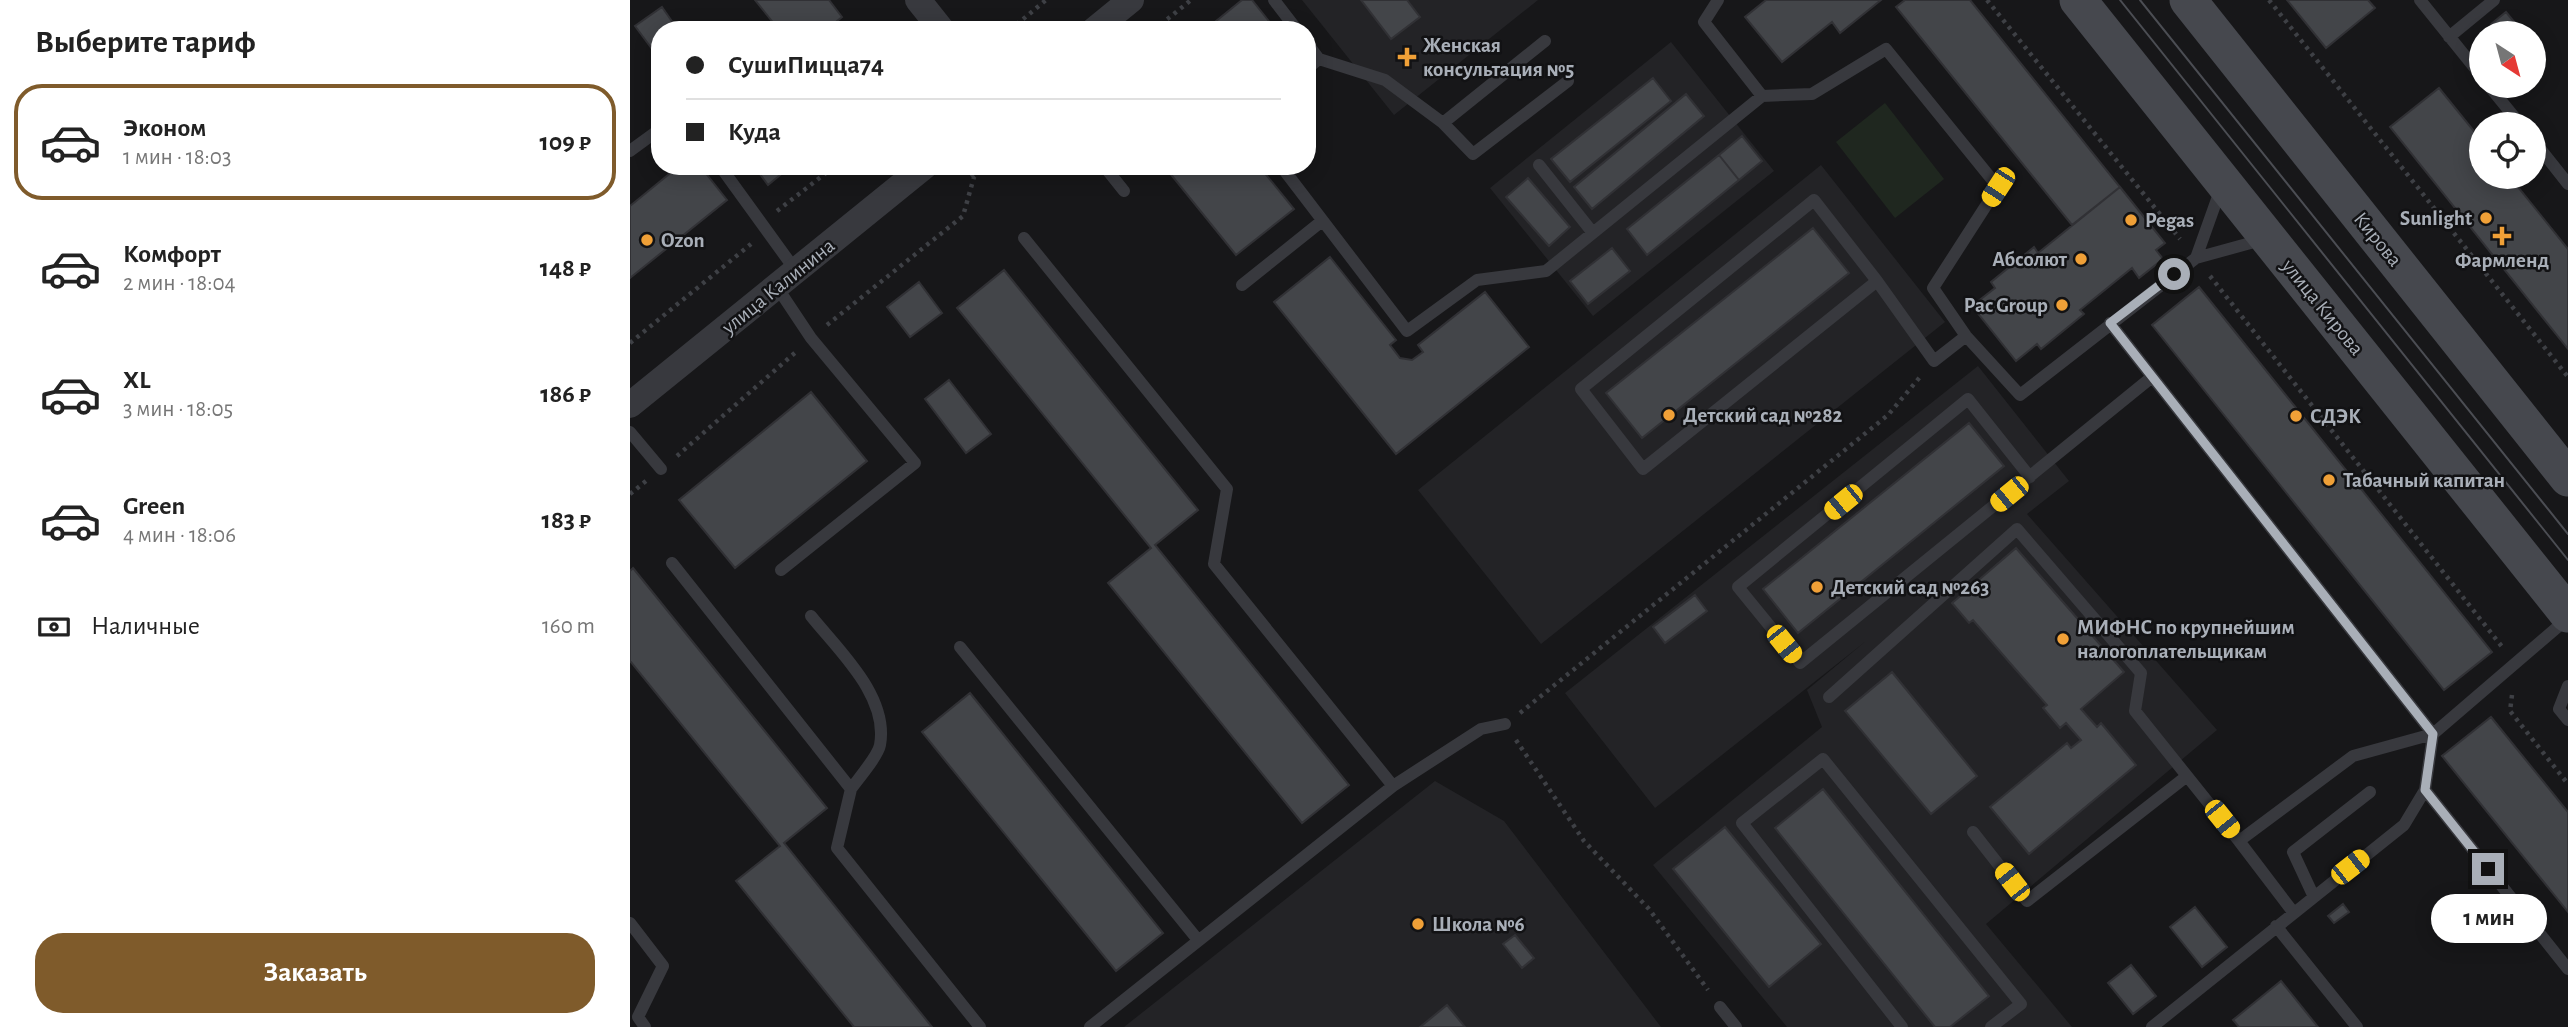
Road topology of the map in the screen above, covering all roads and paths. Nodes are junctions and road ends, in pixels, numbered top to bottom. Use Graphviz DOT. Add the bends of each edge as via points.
graph roads {
  1 [pos="918,0"];
  2 [pos="1046,0"];
  3 [pos="1131,0"];
  4 [pos="1191,0"];
  5 [pos="1274,0"];
  6 [pos="1718,0"];
  7 [pos="1987,0"];
  8 [pos="2078,0"];
  9 [pos="2188,0"];
  10 [pos="2269,0"];
  11 [pos="2420,0"];
  12 [pos="2494,0"];
  13 [pos="935,21"];
  14 [pos="1021,21"];
  15 [pos="1105,21"];
  16 [pos="1165,21"];
  17 [pos="1290,21"];
  18 [pos="2449,37"];
  19 [pos="1545,41"];
  20 [pos="1316,55"];
  21 [pos="1319,59"];
  22 [pos="2469,61"];
  23 [pos="1316,62"];
  24 [pos="1568,81"];
  25 [pos="1762,96"];
  26 [pos="2499,98"];
  27 [pos="2510,112"];
  28 [pos="1443,123"];
  29 [pos="651,136"];
  30 [pos="630,151"];
  31 [pos="2546,156"];
  32 [pos="1539,165"];
  33 [pos="727,175"];
  34 [pos="823,175"];
  35 [pos="914,175"];
  36 [pos="1111,175"];
  37 [pos="1287,175"];
  38 [pos="2224,181"];
  39 [pos="2568,184"];
  40 [pos="1124,191"];
  41 [pos="1322,221"];
  42 [pos="767,231"];
  43 [pos="1593,233"];
  44 [pos="1024,238"];
  45 [pos="2269,239"];
  46 [pos="2196,258"];
  47 [pos="786,279"];
  48 [pos="1877,281"];
  49 [pos="1242,285"];
  50 [pos="2110,323"];
  51 [pos="1966,336"];
  52 [pos="630,343"];
  53 [pos="1934,361"];
  54 [pos="2152,377"];
  55 [pos="2568,377"];
  56 [pos="630,405"];
  57 [pos="630,432"];
  58 [pos="662,469"];
  59 [pos="2030,477"];
  60 [pos="2568,478"];
  61 [pos="672,563"];
  62 [pos="781,570"];
  63 [pos="811,616"];
  64 [pos="2568,616"];
  65 [pos="960,647"];
  66 [pos="2515,663"];
  67 [pos="2568,686"];
  68 [pos="1829,697"];
  69 [pos="2568,720"];
  70 [pos="1505,724"];
  71 [pos="2433,734"];
  72 [pos="2187,776"];
  73 [pos="2568,784"];
  74 [pos="1393,786"];
  75 [pos="850,789"];
  76 [pos="2425,790"];
  77 [pos="2370,792"];
  78 [pos="1973,832"];
  79 [pos="2239,841"];
  80 [pos="2313,895"];
  81 [pos="2293,912"];
  82 [pos="630,923"];
  83 [pos="2276,926"];
  84 [pos="1198,940"];
  85 [pos="2568,969"];
  86 [pos="1720,1007"];
  87 [pos="645,1027"];
  88 [pos="980,1027"];
  89 [pos="1090,1027"];
  90 [pos="1736,1027"];
  91 [pos="1902,1027"];
  92 [pos="1991,1027"];
  93 [pos="2152,1027"];
  94 [pos="2357,1027"];
  1 -- 13 [label="street"];
  2 -- 14 [label="path"];
  3 -- 15 [label="street"];
  4 -- 16 [label="path"];
  5 -- 17 [label="lane"];
  6 -- 25 [label="lane" via="1704,22"];
  7 -- 46 [label="path"];
  8 -- 38 [label="main road, улица Кирова"];
  9 -- 60 [label="main road, Кирова"];
  10 -- 55 [label="path"];
  11 -- 18 [label="lane"];
  12 -- 18 [label="lane"];
  18 -- 22 [label="lane"];
  19 -- 28 [label="lane"];
  20 -- 21 [label="lane"];
  21 -- 23 [label="lane"];
  21 -- 28 [label="lane" via="1385,80"];
  24 -- 28 [label="lane" via="1473,154"];
  25 -- 43 [label="lane"];
  25 -- 51 [label="lane" via="1812,94 1886,49 1998,187 1933,288"];
  26 -- 27 [label="lane"];
  29 -- 30 [label="lane"];
  31 -- 39 [label="lane"];
  32 -- 43 [label="lane"];
  33 -- 42 [label="lane"];
  34 -- 42 [label="path" via="773,214"];
  35 -- 47 [label="street, улица Калинина"];
  36 -- 40 [label="lane"];
  37 -- 41 [label="lane"];
  38 -- 45 [label="main road, улица Кирова"];
  38 -- 46 [label="lane"];
  41 -- 43 [label="lane" via="1407,331 1477,280 1546,271"];
  41 -- 49 [label="lane"];
  42 -- 47 [label="lane"];
  42 -- 52 [label="path"];
  44 -- 74 [label="lane" via="1227,488 1214,564"];
  45 -- 46 [label="lane"];
  45 -- 64 [label="main road, улица Кирова"];
  46 -- 50 [label="lane"];
  46 -- 66 [label="path"];
  47 -- 56 [label="street, улица Калинина"];
  47 -- 62 [label="lane" via="811,338 915,463"];
  48 -- 48 [label="lane" via="1643,470 1581,390 1814,200"];
  48 -- 53 [label="lane"];
  50 -- 51 [label="lane" via="2020,395"];
  50 -- 54 [label="lane"];
  51 -- 53 [label="lane"];
  53 -- 70 [label="path" via="1888,415"];
  54 -- 59 [label="lane"];
  54 -- 71 [label="lane"];
  57 -- 58 [label="lane"];
  59 -- 59 [label="lane" via="1800,663 1738,587 1968,399"];
  61 -- 75 [label="lane"];
  63 -- 75 [label="lane" via="868,687 879,709 880,746"];
  64 -- 66 [label="lane"];
  65 -- 84 [label="lane"];
  66 -- 71 [label="lane"];
  66 -- 73 [label="path" via="2510,710"];
  67 -- 69 [label="lane" via="2560,709"];
  68 -- 72 [label="lane" via="2017,529 2141,673 2135,711"];
  70 -- 74 [label="lane" via="1480,729"];
  70 -- 86 [label="path" via="1584,841 1649,909"];
  71 -- 76 [label="lane"];
  71 -- 79 [label="lane" via="2353,756"];
  72 -- 78 [label="lane" via="2027,901"];
  72 -- 79 [label="lane"];
  74 -- 84 [label="lane"];
  75 -- 88 [label="lane" via="837,848"];
  76 -- 80 [label="lane" via="2404,825"];
  76 -- 85 [label="lane"];
  77 -- 80 [label="lane" via="2293,852"];
  79 -- 81 [label="lane"];
  80 -- 81 [label="lane"];
  81 -- 83 [label="lane"];
  82 -- 87 [label="lane" via="663,966 638,1017"];
  83 -- 93 [label="lane"];
  83 -- 94 [label="lane"];
  84 -- 89 [label="lane"];
  86 -- 90 [label="lane"];
  91 -- 92 [label="lane" via="1742,822 1823,759 2021,1004"];
}
